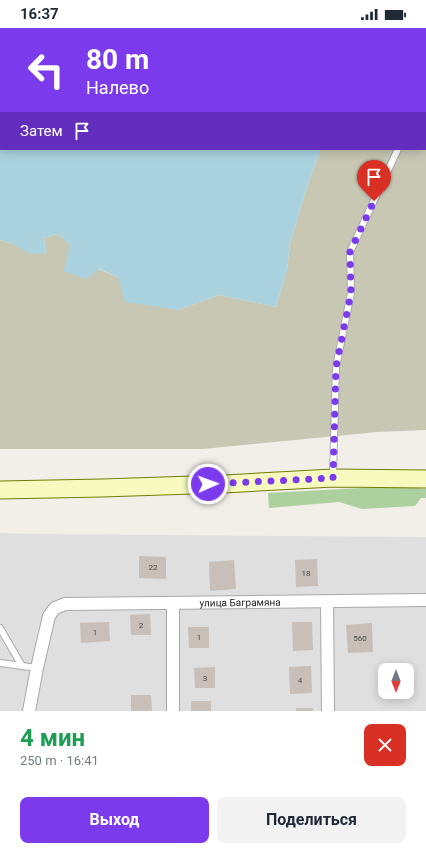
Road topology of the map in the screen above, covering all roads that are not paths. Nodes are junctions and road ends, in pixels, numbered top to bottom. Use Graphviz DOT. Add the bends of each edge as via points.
graph roads {
  1 [pos="398,150"];
  2 [pos="333,478"];
  3 [pos="426,479"];
  4 [pos="0,490"];
  5 [pos="426,600"];
  6 [pos="327,602"];
  7 [pos="173,604"];
  8 [pos="0,628"];
  9 [pos="0,663"];
  10 [pos="22,666"];
  11 [pos="37,668"];
  12 [pos="29,711"];
  13 [pos="173,711"];
  14 [pos="328,711"];
  1 -- 2 [label="lane" via="350,252 351,293 336,367"];
  2 -- 3 [label="main road"];
  2 -- 4 [label="main road"];
  5 -- 6 [label="street, улица Баграмяна"];
  6 -- 7 [label="street, улица Баграмяна"];
  6 -- 14 [label="street"];
  7 -- 11 [label="street, улица Баграмяна" via="65,604 55,608 49,616"];
  7 -- 13 [label="street"];
  8 -- 10 [label="lane"];
  9 -- 10 [label="lane"];
  10 -- 11 [label="lane"];
  11 -- 12 [label="street"];
}
